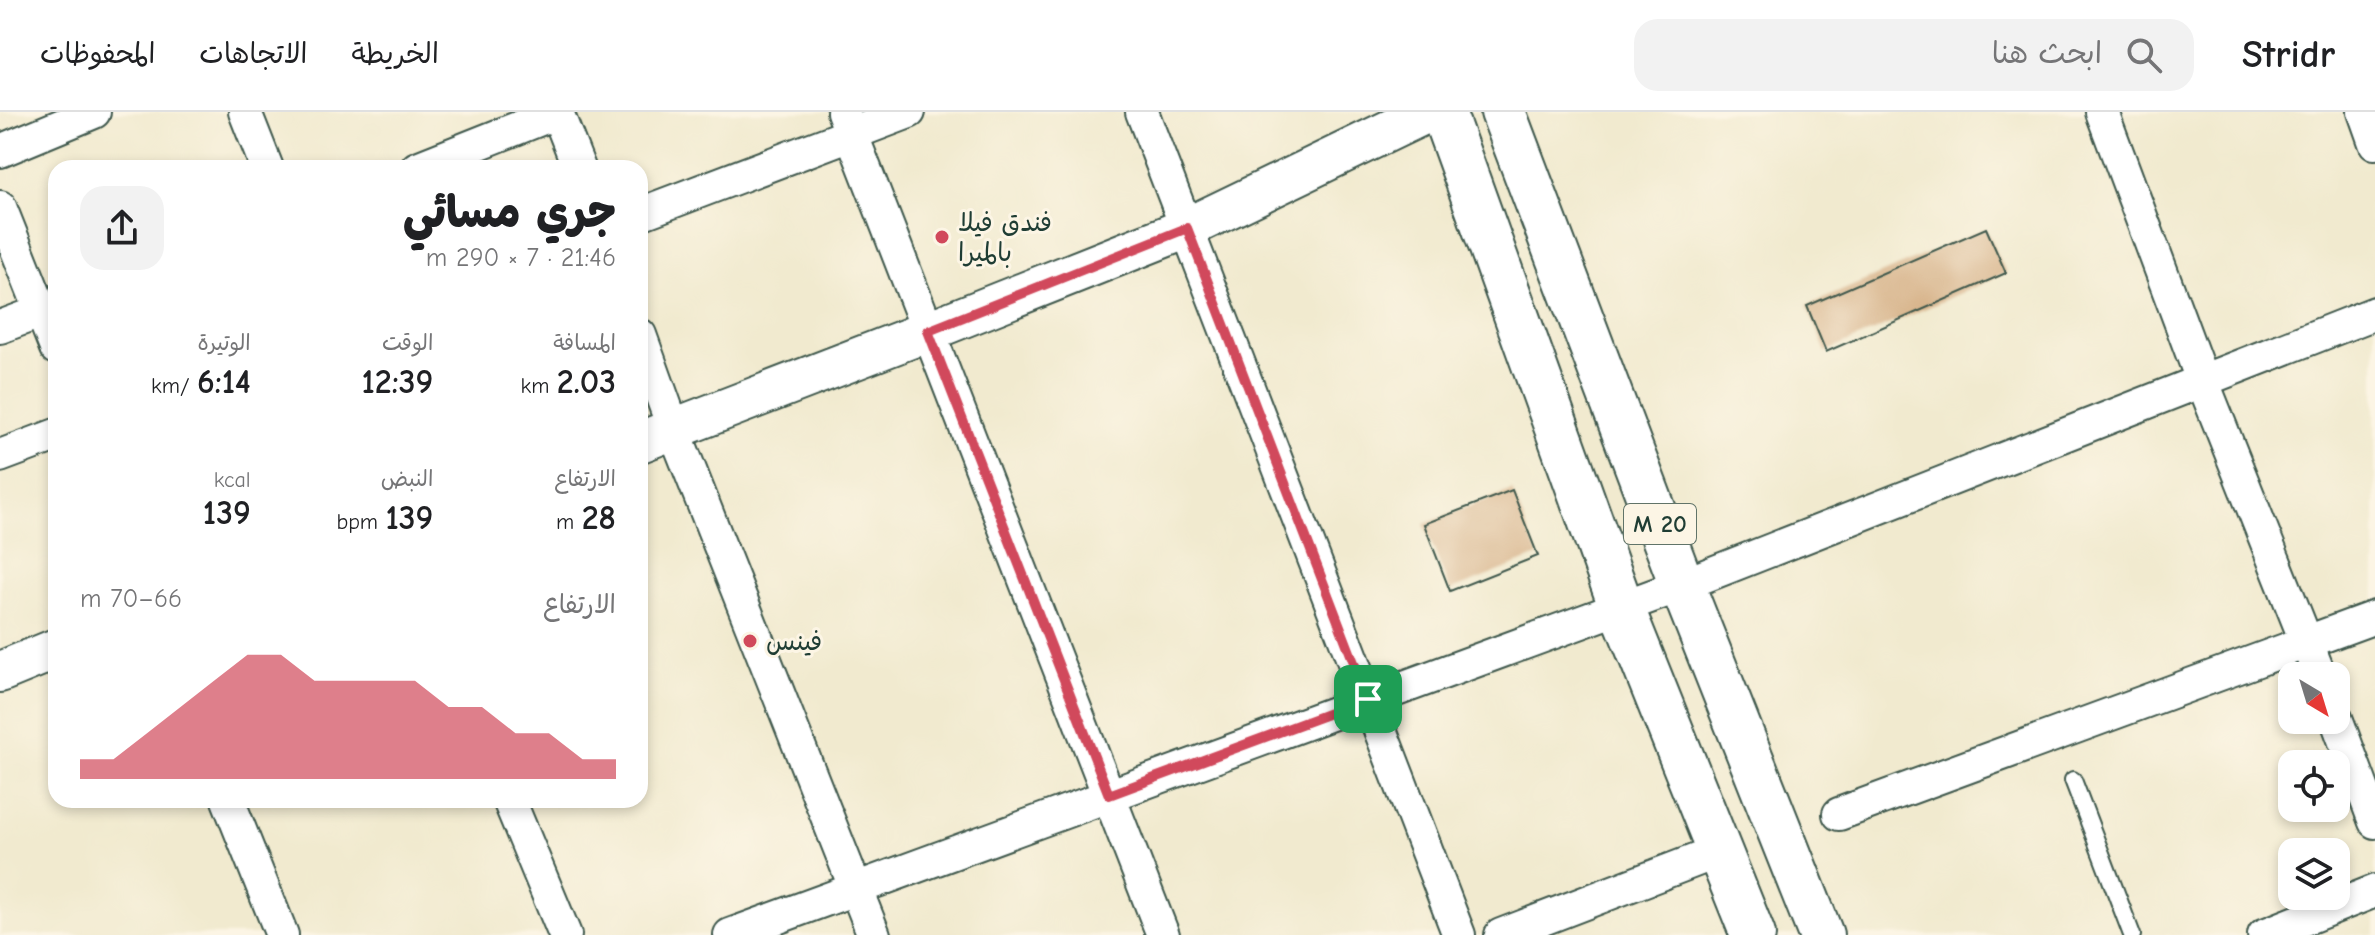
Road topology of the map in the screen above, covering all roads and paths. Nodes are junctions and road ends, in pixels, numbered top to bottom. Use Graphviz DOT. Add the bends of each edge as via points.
graph roads {
  1 [pos="94,112"];
  2 [pos="245,112"];
  3 [pos="557,112"];
  4 [pos="909,112"];
  5 [pos="1142,112"];
  6 [pos="1428,112"];
  7 [pos="1443,112"];
  8 [pos="1503,112"];
  9 [pos="2102,112"];
  10 [pos="2364,112"];
  11 [pos="847,123"];
  12 [pos="2375,143"];
  13 [pos="0,151"];
  14 [pos="264,160"];
  15 [pos="437,160"];
  16 [pos="576,160"];
  17 [pos="0,207"];
  18 [pos="648,210"];
  19 [pos="1187,228"];
  20 [pos="48,306"];
  21 [pos="48,308"];
  22 [pos="2375,313"];
  23 [pos="0,327"];
  24 [pos="928,331"];
  25 [pos="2202,380"];
  26 [pos="648,383"];
  27 [pos="657,436"];
  28 [pos="48,438"];
  29 [pos="0,456"];
  30 [pos="1682,585"];
  31 [pos="1621,606"];
  32 [pos="2375,617"];
  33 [pos="2307,642"];
  34 [pos="48,652"];
  35 [pos="2315,662"];
  36 [pos="0,672"];
  37 [pos="1368,699"];
  38 [pos="2342,734"];
  39 [pos="2073,780"];
  40 [pos="1109,795"];
  41 [pos="231,808"];
  42 [pos="512,808"];
  43 [pos="1839,814"];
  44 [pos="2375,822"];
  45 [pos="1720,851"];
  46 [pos="856,889"];
  47 [pos="2375,891"];
  48 [pos="282,935"];
  49 [pos="565,935"];
  50 [pos="730,935"];
  51 [pos="874,935"];
  52 [pos="1163,935"];
  53 [pos="1459,935"];
  54 [pos="1501,935"];
  55 [pos="1753,935"];
  56 [pos="1821,935"];
  57 [pos="2132,935"];
  58 [pos="2264,935"];
  1 -- 13 [label="street"];
  2 -- 14 [label="street"];
  3 -- 15 [label="street"];
  3 -- 16 [label="street"];
  4 -- 11 [label="street"];
  5 -- 19 [label="street"];
  6 -- 19 [label="street"];
  7 -- 31 [label="main road, M 20"];
  8 -- 30 [label="main road, M 20"];
  9 -- 25 [label="street"];
  10 -- 12 [label="street"];
  11 -- 18 [label="street"];
  11 -- 24 [label="street"];
  17 -- 20 [label="street"];
  19 -- 24 [label="street"];
  19 -- 37 [label="street"];
  21 -- 23 [label="street"];
  22 -- 25 [label="street"];
  24 -- 27 [label="street"];
  24 -- 40 [label="street"];
  25 -- 30 [label="street"];
  25 -- 33 [label="street"];
  26 -- 27 [label="street"];
  27 -- 46 [label="street"];
  28 -- 29 [label="street"];
  30 -- 31 [label="street"];
  30 -- 56 [label="main road, M 20"];
  31 -- 37 [label="street"];
  31 -- 45 [label="main road, M 20"];
  32 -- 33 [label="street"];
  33 -- 35 [label="street"];
  33 -- 43 [label="street"];
  34 -- 36 [label="street"];
  37 -- 40 [label="street"];
  37 -- 53 [label="street"];
  38 -- 44 [label="street"];
  39 -- 57 [label="lane"];
  40 -- 46 [label="street"];
  40 -- 52 [label="street"];
  41 -- 48 [label="street"];
  42 -- 49 [label="street"];
  45 -- 54 [label="street"];
  45 -- 55 [label="main road, M 20"];
  46 -- 50 [label="street"];
  46 -- 51 [label="street"];
  47 -- 58 [label="street"];
}
